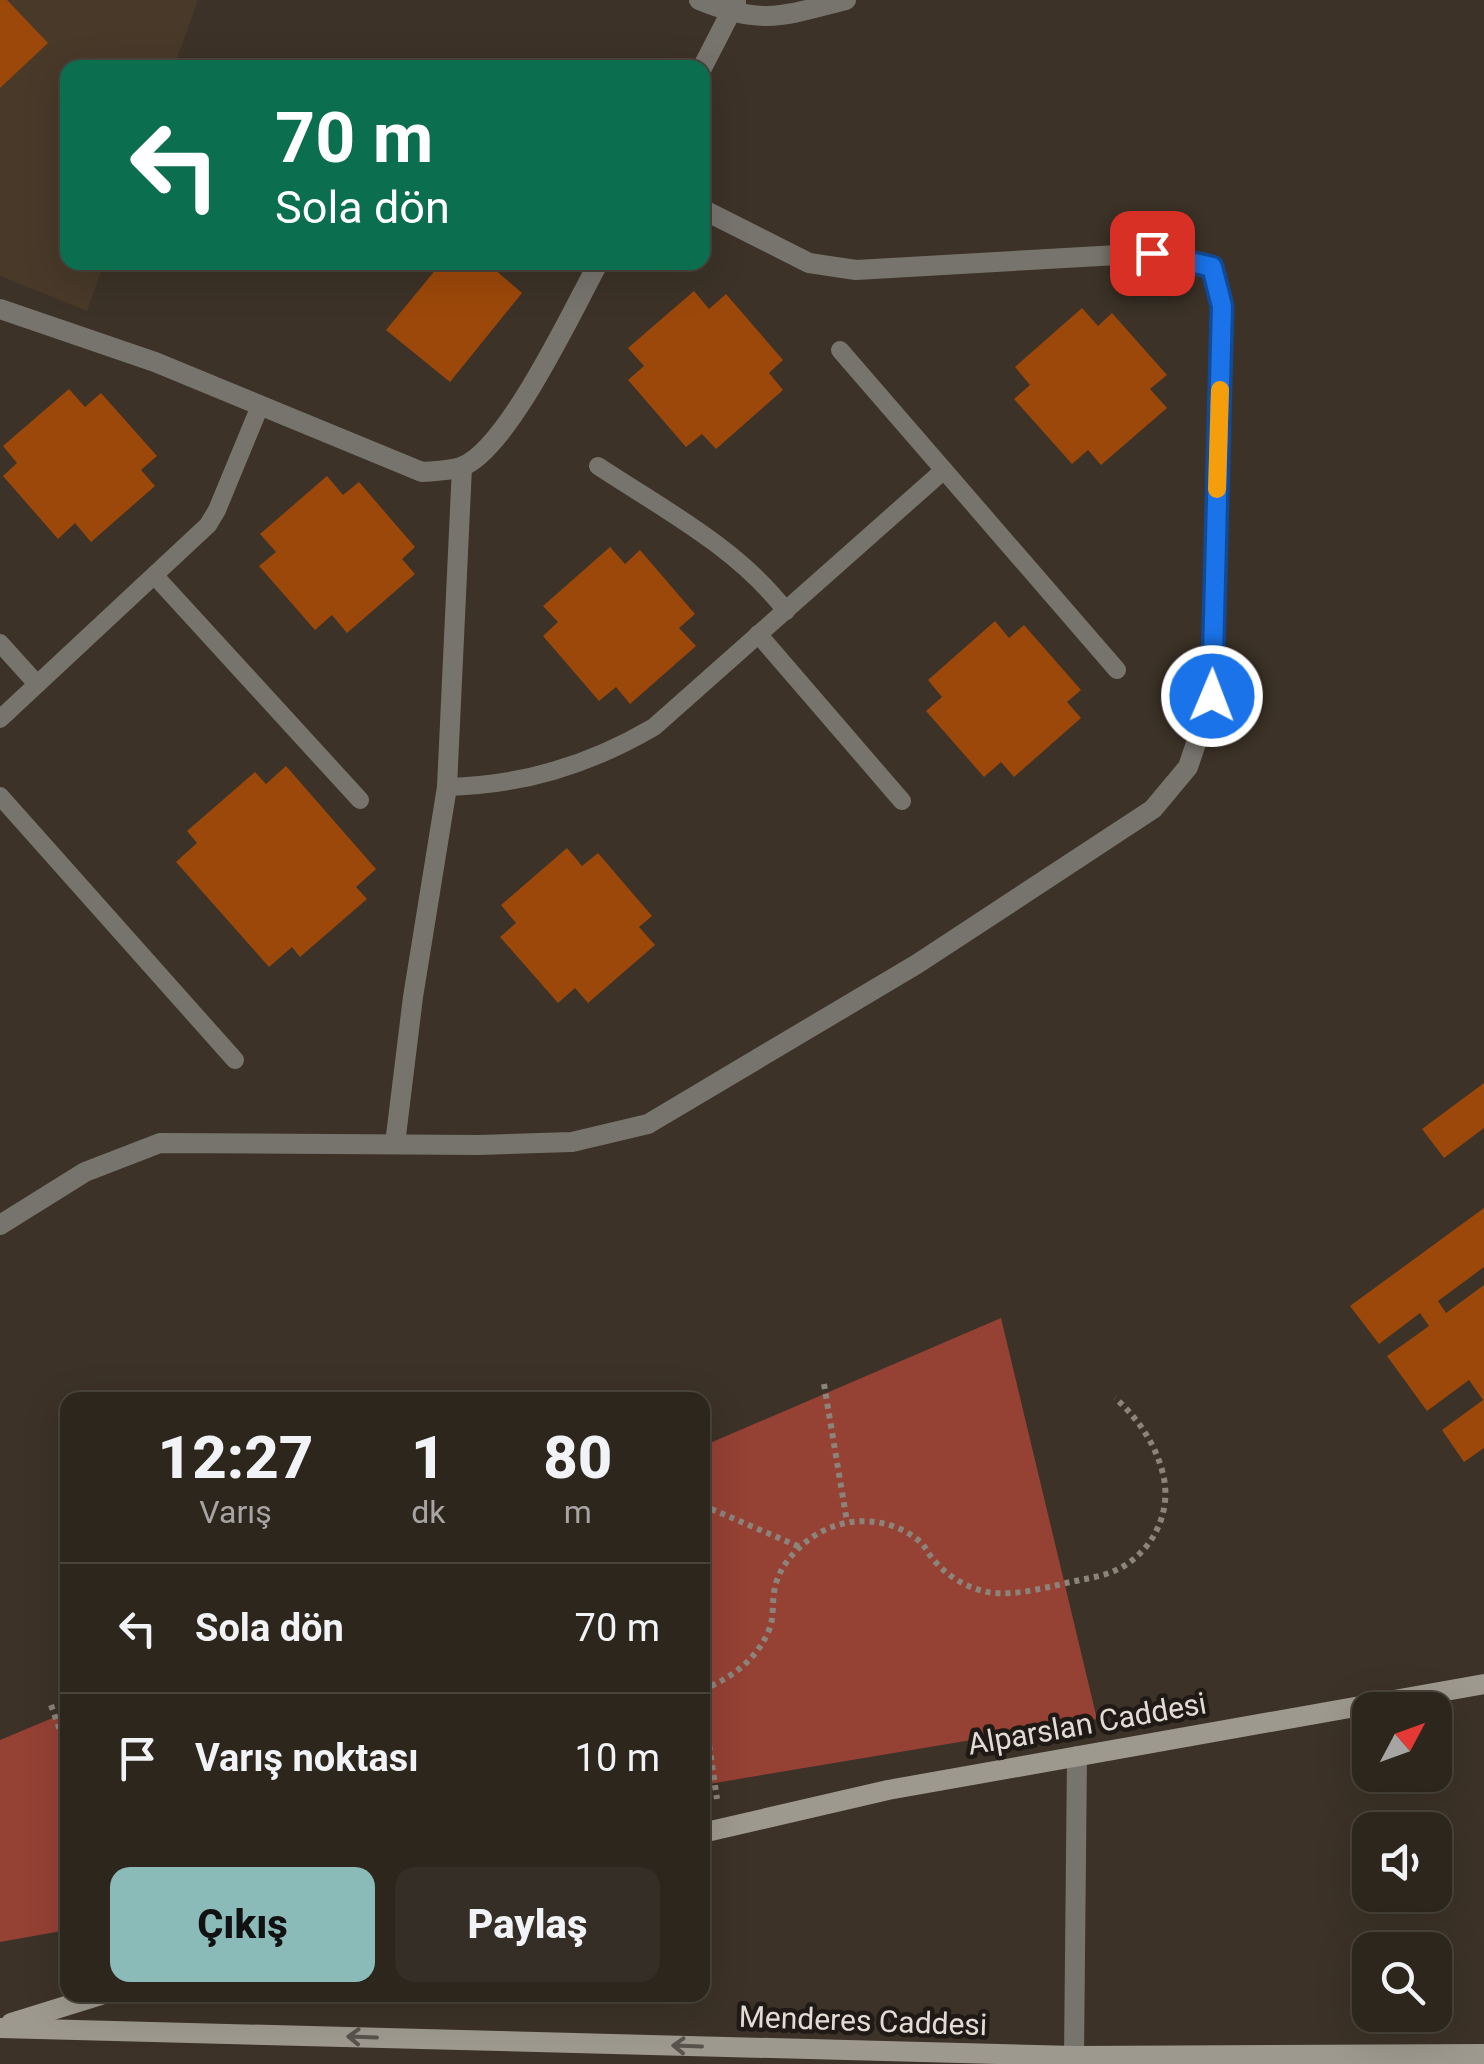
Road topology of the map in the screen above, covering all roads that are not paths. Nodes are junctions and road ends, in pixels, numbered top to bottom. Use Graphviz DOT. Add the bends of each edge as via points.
graph roads {
  1 [pos="700,0"];
  2 [pos="846,0"];
  3 [pos="734,6"];
  4 [pos="706,60"];
  5 [pos="710,213"];
  6 [pos="594,270"];
  7 [pos="0,309"];
  8 [pos="840,350"];
  9 [pos="260,406"];
  10 [pos="598,466"];
  11 [pos="462,467"];
  12 [pos="944,470"];
  13 [pos="155,576"];
  14 [pos="786,610"];
  15 [pos="758,634"];
  16 [pos="0,643"];
  17 [pos="1117,670"];
  18 [pos="38,684"];
  19 [pos="0,719"];
  20 [pos="446,787"];
  21 [pos="0,796"];
  22 [pos="360,800"];
  23 [pos="902,801"];
  24 [pos="235,1060"];
  25 [pos="396,1144"];
  26 [pos="0,1225"];
  27 [pos="1484,1684"];
  28 [pos="1077,1756"];
  29 [pos="712,1831"];
  30 [pos="79,2002"];
  31 [pos="0,2027"];
  32 [pos="1484,2054"];
  33 [pos="1074,2056"];
  1 -- 3 [label="street"];
  2 -- 3 [label="street" via="780,17 754,18"];
  3 -- 4 [label="street"];
  5 -- 25 [label="street" via="809,263 856,270 1152,253 1212,267 1222,306 1212,696 1188,767 1153,809 917,964 648,1124 572,1142"];
  6 -- 11 [label="street" via="494,442"];
  7 -- 9 [label="street"];
  8 -- 12 [label="lane"];
  9 -- 11 [label="street" via="422,472"];
  9 -- 13 [label="lane" via="217,510"];
  10 -- 14 [label="lane" via="732,556"];
  11 -- 20 [label="street"];
  12 -- 14 [label="lane"];
  12 -- 17 [label="lane"];
  13 -- 18 [label="lane"];
  13 -- 22 [label="lane"];
  14 -- 15 [label="lane"];
  15 -- 20 [label="lane" via="654,727 620,746 546,774"];
  15 -- 23 [label="lane"];
  16 -- 18 [label="lane"];
  18 -- 19 [label="lane"];
  20 -- 25 [label="street"];
  21 -- 24 [label="lane"];
  25 -- 26 [label="street" via="160,1143 85,1172"];
  27 -- 28 [label="main road, Alparslan Caddesi"];
  28 -- 29 [label="main road, Alparslan Caddesi"];
  28 -- 33 [label="street"];
  30 -- 31 [label="main road"];
  33 -- 31 [label="main road, Menderes Caddesi, one-way"];
  32 -- 33 [label="main road, Menderes Caddesi"];
}
